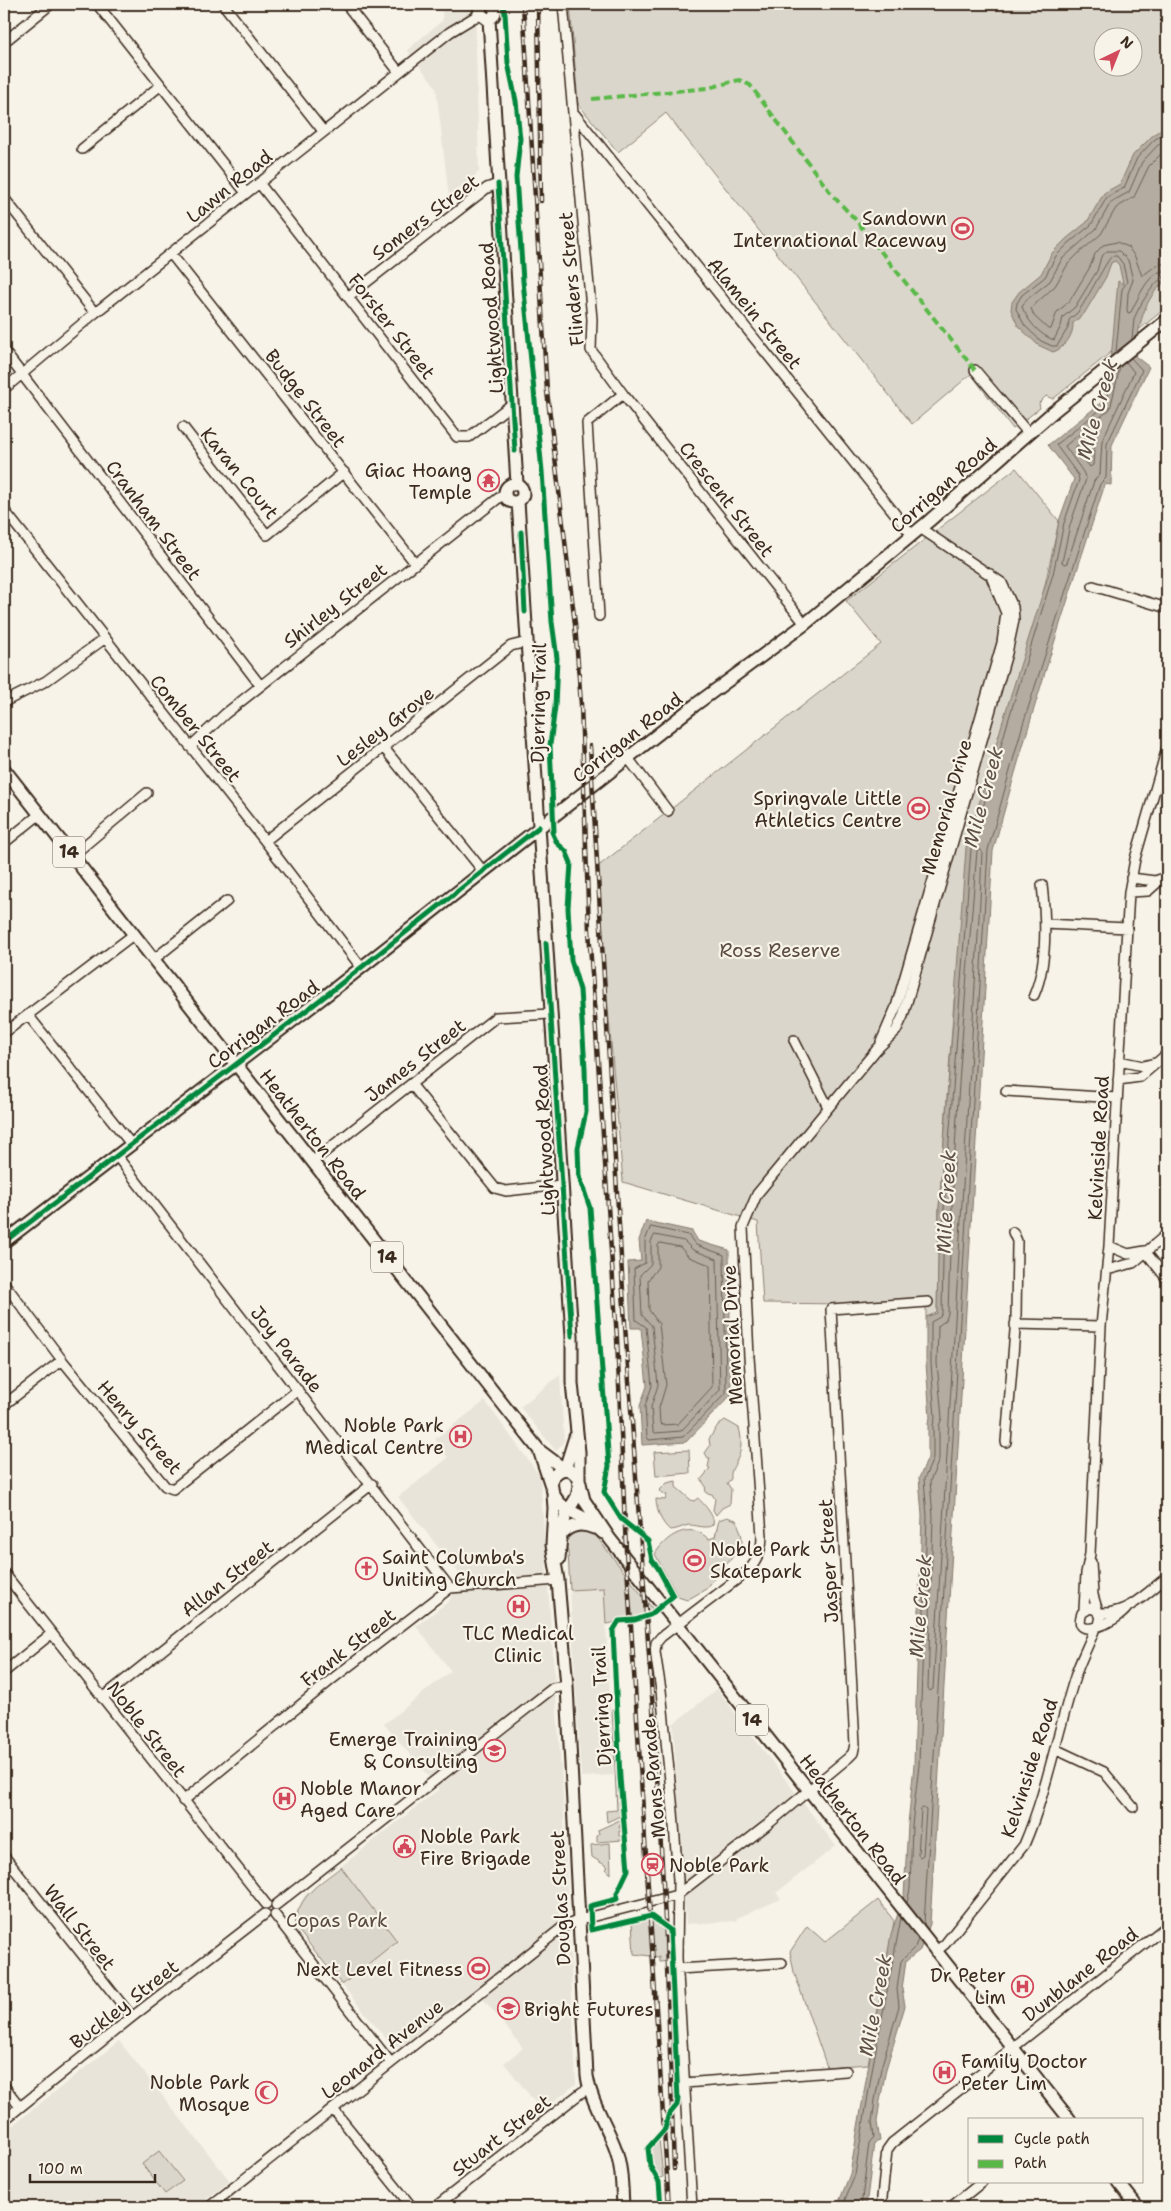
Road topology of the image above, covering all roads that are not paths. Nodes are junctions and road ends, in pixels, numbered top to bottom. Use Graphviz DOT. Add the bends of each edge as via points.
graph roads {
  1 [pos="51,4"];
  2 [pos="97,4"];
  3 [pos="223,4"];
  4 [pos="346,4"];
  5 [pos="484,4"];
  6 [pos="491,4"];
  7 [pos="563,4"];
  8 [pos="485,17"];
  9 [pos="4,42"];
  10 [pos="400,72"];
  11 [pos="161,86"];
  12 [pos="573,111"];
  13 [pos="323,131"];
  14 [pos="82,149"];
  15 [pos="259,183"];
  16 [pos="498,184"];
  17 [pos="246,193"];
  18 [pos="4,198"];
  19 [pos="171,254"];
  20 [pos="349,296"];
  21 [pos="95,313"];
  22 [pos="1167,320"];
  23 [pos="4,351"];
  24 [pos="975,370"];
  25 [pos="22,374"];
  26 [pos="4,389"];
  27 [pos="623,394"];
  28 [pos="512,404"];
  29 [pos="182,427"];
  30 [pos="1029,434"];
  31 [pos="344,472"];
  32 [pos="517,484"];
  33 [pos="505,493"];
  34 [pos="518,501"];
  35 [pos="4,510"];
  36 [pos="916,532"];
  37 [pos="414,563"];
  38 [pos="1093,586"];
  39 [pos="1167,608"];
  40 [pos="599,616"];
  41 [pos="805,624"];
  42 [pos="104,639"];
  43 [pos="527,642"];
  44 [pos="260,685"];
  45 [pos="4,702"];
  46 [pos="190,747"];
  47 [pos="384,748"];
  48 [pos="1167,748"];
  49 [pos="628,758"];
  50 [pos="4,769"];
  51 [pos="147,793"];
  52 [pos="668,811"];
  53 [pos="40,814"];
  54 [pos="539,827"];
  55 [pos="265,841"];
  56 [pos="4,843"];
  57 [pos="72,856"];
  58 [pos="482,871"];
  59 [pos="1164,877"];
  60 [pos="1131,878"];
  61 [pos="1042,885"];
  62 [pos="1129,892"];
  63 [pos="227,901"];
  64 [pos="1045,924"];
  65 [pos="1127,928"];
  66 [pos="133,935"];
  67 [pos="153,960"];
  68 [pos="361,967"];
  69 [pos="1034,996"];
  70 [pos="550,1014"];
  71 [pos="28,1015"];
  72 [pos="4,1033"];
  73 [pos="794,1040"];
  74 [pos="1167,1054"];
  75 [pos="1119,1061"];
  76 [pos="1157,1062"];
  77 [pos="235,1064"];
  78 [pos="1118,1080"];
  79 [pos="411,1084"];
  80 [pos="1006,1091"];
  81 [pos="1117,1098"];
  82 [pos="828,1107"];
  83 [pos="131,1144"];
  84 [pos="116,1155"];
  85 [pos="312,1162"];
  86 [pos="561,1185"];
  87 [pos="1013,1232"];
  88 [pos="1167,1234"];
  89 [pos="4,1242"];
  90 [pos="1109,1246"];
  91 [pos="1145,1251"];
  92 [pos="1107,1270"];
  93 [pos="1167,1279"];
  94 [pos="4,1283"];
  95 [pos="928,1302"];
  96 [pos="1015,1324"];
  97 [pos="1101,1326"];
  98 [pos="62,1360"];
  99 [pos="298,1390"];
  100 [pos="4,1405"];
  101 [pos="576,1433"];
  102 [pos="1006,1442"];
  103 [pos="539,1450"];
  104 [pos="565,1469"];
  105 [pos="579,1482"];
  106 [pos="372,1484"];
  107 [pos="552,1488"];
  108 [pos="568,1509"];
  109 [pos="598,1529"];
  110 [pos="561,1536"];
  111 [pos="610,1540"];
  112 [pos="1090,1554"];
  113 [pos="4,1573"];
  114 [pos="1167,1577"];
  115 [pos="558,1581"];
  116 [pos="450,1588"];
  117 [pos="1127,1608"];
  118 [pos="1084,1610"];
  119 [pos="1099,1612"];
  120 [pos="677,1625"];
  121 [pos="1083,1626"];
  122 [pos="1097,1627"];
  123 [pos="52,1634"];
  124 [pos="1083,1656"];
  125 [pos="4,1672"];
  126 [pos="567,1686"];
  127 [pos="102,1698"];
  128 [pos="1055,1749"];
  129 [pos="808,1790"];
  130 [pos="183,1801"];
  131 [pos="1133,1807"];
  132 [pos="4,1856"];
  133 [pos="677,1895"];
  134 [pos="266,1904"];
  135 [pos="276,1905"];
  136 [pos="270,1915"];
  137 [pos="579,1920"];
  138 [pos="1167,1926"];
  139 [pos="935,1952"];
  140 [pos="782,1963"];
  141 [pos="677,1970"];
  142 [pos="132,2018"];
  143 [pos="1012,2048"];
  144 [pos="390,2063"];
  145 [pos="846,2071"];
  146 [pos="684,2083"];
  147 [pos="4,2086"];
  148 [pos="589,2089"];
  149 [pos="20,2107"];
  150 [pos="333,2109"];
  151 [pos="1066,2118"];
  152 [pos="4,2120"];
  153 [pos="980,2184"];
  154 [pos="1120,2184"];
  155 [pos="209,2207"];
  156 [pos="412,2207"];
  157 [pos="435,2207"];
  158 [pos="623,2207"];
  159 [pos="692,2207"];
  160 [pos="881,2207"];
  161 [pos="951,2207"];
  162 [pos="1138,2207"];
  1 -- 9 [label="street"];
  2 -- 11 [label="street"];
  3 -- 13 [label="street"];
  4 -- 10 [label="street"];
  5 -- 8 [label="main road" via="480,8"];
  6 -- 8 [label="main road" via="496,11 494,16"];
  7 -- 12 [label="street, Flinders Street"];
  8 -- 10 [label="street, Lawn Road" via="473,18 450,32"];
  8 -- 16 [label="main road, Lightwood Road"];
  10 -- 13 [label="street, Lawn Road"];
  11 -- 14 [label="street"];
  11 -- 17 [label="street"];
  12 -- 27 [label="street, Flinders Street" via="592,319 591,350"];
  12 -- 36 [label="street, Alamein Street"];
  13 -- 15 [label="street, Lawn Road"];
  15 -- 17 [label="street, Lawn Road"];
  15 -- 20 [label="street, Forster Street"];
  16 -- 20 [label="street, Somers Street" via="487,188"];
  16 -- 28 [label="main road, Lightwood Road"];
  17 -- 19 [label="street, Lawn Road"];
  18 -- 21 [label="street"];
  19 -- 21 [label="street, Lawn Road"];
  19 -- 31 [label="street, Budge Street"];
  20 -- 28 [label="street, Forster Street" via="458,437 469,437"];
  21 -- 25 [label="street, Lawn Road"];
  22 -- 30 [label="main road, Corrigan Road"];
  23 -- 25 [label="street, Cranham Street"];
  24 -- 30 [label="street"];
  25 -- 26 [label="street, Lawn Road"];
  25 -- 44 [label="street, Cranham Street"];
  27 -- 40 [label="street" via="587,424"];
  27 -- 41 [label="street, Crescent Street"];
  28 -- 32 [label="main road, Lightwood Road"];
  29 -- 31 [label="street, Karan Court" via="267,535"];
  30 -- 36 [label="main road, Corrigan Road"];
  31 -- 37 [label="street, Budge Street"];
  32 -- 33 [label="main road" via="508,485"];
  32 -- 34 [label="main road" via="523,491"];
  33 -- 34 [label="main road" via="509,501"];
  33 -- 37 [label="street, Shirley Street"];
  34 -- 43 [label="main road, Lightwood Road"];
  35 -- 42 [label="street, Comber Street"];
  36 -- 41 [label="main road, Corrigan Road"];
  36 -- 82 [label="street, Memorial Drive" via="989,573 1006,613 1002,644 896,1007 877,1049"];
  37 -- 44 [label="street, Shirley Street"];
  38 -- 39 [label="street"];
  41 -- 49 [label="main road, Corrigan Road"];
  42 -- 45 [label="street" via="46,681"];
  42 -- 46 [label="street, Comber Street"];
  43 -- 47 [label="street, Lesley Grove" via="512,646"];
  43 -- 54 [label="main road, Lightwood Road"];
  44 -- 46 [label="street, Shirley Street"];
  46 -- 55 [label="street, Comber Street"];
  47 -- 55 [label="street, Lesley Grove"];
  47 -- 58 [label="street"];
  48 -- 60 [label="street, Kelvinside Road"];
  49 -- 52 [label="street"];
  49 -- 54 [label="main road, Corrigan Road"];
  50 -- 53 [label="main road, Heatherton Road / 14"];
  51 -- 57 [label="street"];
  53 -- 56 [label="street"];
  53 -- 57 [label="main road, Heatherton Road / 14"];
  54 -- 58 [label="main road, Corrigan Road"];
  54 -- 70 [label="main road, Lightwood Road"];
  55 -- 68 [label="street, Comber Street"];
  57 -- 66 [label="main road, Heatherton Road / 14"];
  58 -- 68 [label="main road, Corrigan Road"];
  59 -- 60 [label="street" via="1155,881"];
  59 -- 62 [label="street" via="1148,891"];
  60 -- 62 [label="street, Kelvinside Road"];
  61 -- 64 [label="street"];
  62 -- 65 [label="street, Kelvinside Road"];
  63 -- 67 [label="street"];
  64 -- 65 [label="street"];
  64 -- 69 [label="street" via="1040,981"];
  65 -- 75 [label="street, Kelvinside Road"];
  66 -- 67 [label="main road, Heatherton Road / 14"];
  66 -- 71 [label="street"];
  67 -- 77 [label="main road, Heatherton Road / 14"];
  68 -- 77 [label="main road, Corrigan Road"];
  70 -- 79 [label="street, James Street" via="496,1016"];
  70 -- 86 [label="main road, Lightwood Road"];
  71 -- 72 [label="street"];
  71 -- 83 [label="street"];
  73 -- 82 [label="street"];
  74 -- 76 [label="street"];
  75 -- 76 [label="street" via="1143,1066"];
  75 -- 78 [label="street, Kelvinside Road"];
  76 -- 78 [label="street" via="1140,1077"];
  77 -- 83 [label="main road, Corrigan Road"];
  77 -- 85 [label="main road, Heatherton Road / 14"];
  78 -- 81 [label="street, Kelvinside Road"];
  79 -- 85 [label="street, James Street"];
  79 -- 86 [label="street" via="495,1188 506,1191"];
  80 -- 81 [label="street"];
  81 -- 90 [label="street, Kelvinside Road"];
  82 -- 120 [label="street, Memorial Drive" via="757,1194 743,1227 761,1551 748,1571"];
  83 -- 84 [label="main road, Corrigan Road"];
  84 -- 89 [label="main road, Corrigan Road"];
  84 -- 99 [label="street, Joy Parade"];
  85 -- 103 [label="main road, Heatherton Road / 14"];
  86 -- 101 [label="main road, Lightwood Road"];
  87 -- 96 [label="street" via="1017,1241"];
  88 -- 91 [label="street"];
  90 -- 91 [label="street" via="1128,1254"];
  90 -- 92 [label="street, Kelvinside Road"];
  91 -- 92 [label="street" via="1132,1263"];
  91 -- 93 [label="street"];
  92 -- 97 [label="street, Kelvinside Road"];
  94 -- 98 [label="street, Henry Street"];
  95 -- 129 [label="street, Jasper Street" via="831,1309 855,1744 848,1758"];
  96 -- 97 [label="street"];
  96 -- 102 [label="street"];
  97 -- 112 [label="street, Kelvinside Road"];
  98 -- 99 [label="street, Henry Street" via="165,1486 173,1489"];
  98 -- 100 [label="street"];
  99 -- 106 [label="street, Joy Parade"];
  101 -- 104 [label="main road, Lightwood Road"];
  101 -- 105 [label="main road, Lightwood Road"];
  103 -- 104 [label="main road, Heatherton Road / 14"];
  103 -- 107 [label="main road, Heatherton Road / 14"];
  104 -- 105 [label="main road, 14" via="573,1472"];
  104 -- 107 [label="main road" via="554,1476"];
  105 -- 108 [label="main road" via="576,1497"];
  105 -- 111 [label="main road, Heatherton Road / 14" via="584,1500"];
  106 -- 116 [label="street, Joy Parade"];
  106 -- 127 [label="street, Allan Street"];
  107 -- 108 [label="main road, 14" via="558,1502"];
  107 -- 115 [label="main road, Douglas Street" via="552,1539"];
  108 -- 109 [label="main road, Heatherton Road / 14"];
  108 -- 110 [label="main road, Douglas Street"];
  109 -- 110 [label="main road" via="578,1525"];
  109 -- 111 [label="main road, Heatherton Road / 14"];
  110 -- 115 [label="main road, Douglas Street"];
  111 -- 120 [label="main road, Heatherton Road / 14"];
  112 -- 118 [label="street, Kelvinside Road"];
  112 -- 119 [label="street, Kelvinside Road" via="1093,1595"];
  113 -- 123 [label="street, Noble Street"];
  114 -- 117 [label="street"];
  115 -- 116 [label="street"];
  115 -- 126 [label="main road, Douglas Street"];
  116 -- 130 [label="street, Frank Street"];
  117 -- 119 [label="street" via="1114,1613"];
  117 -- 122 [label="street" via="1115,1620"];
  118 -- 119 [label="street" via="1090,1608"];
  118 -- 121 [label="street"];
  119 -- 122 [label="street" via="1101,1619"];
  120 -- 129 [label="main road, Heatherton Road / 14"];
  120 -- 133 [label="street, Mons Parade" via="660,1638 655,1652 673,1802"];
  121 -- 122 [label="street" via="1089,1629"];
  121 -- 124 [label="street, Kelvinside Road"];
  122 -- 124 [label="street, Kelvinside Road"];
  123 -- 125 [label="street"];
  123 -- 127 [label="street, Noble Street"];
  124 -- 128 [label="street, Kelvinside Road"];
  126 -- 135 [label="street" via="553,1688"];
  126 -- 137 [label="main road, Douglas Street"];
  127 -- 130 [label="street, Noble Street"];
  128 -- 131 [label="street" via="1104,1772"];
  128 -- 139 [label="street, Kelvinside Road" via="1024,1845 945,1944"];
  129 -- 133 [label="street, Jasper Street"];
  129 -- 139 [label="main road, Heatherton Road / 14"];
  130 -- 134 [label="street, Noble Street"];
  132 -- 142 [label="street, Wall Street"];
  133 -- 137 [label="street, Leonard Avenue"];
  133 -- 141 [label="street, Mons Parade"];
  134 -- 135 [label="street"];
  134 -- 136 [label="street" via="264,1910"];
  135 -- 136 [label="street" via="278,1909"];
  136 -- 142 [label="street, Buckley Street"];
  136 -- 144 [label="street"];
  137 -- 144 [label="street, Leonard Avenue" via="563,1926"];
  137 -- 148 [label="main road, Douglas Street"];
  138 -- 143 [label="street, Dunblane Road"];
  139 -- 143 [label="main road, Heatherton Road / 14"];
  140 -- 141 [label="street"];
  141 -- 146 [label="street, Mons Parade"];
  142 -- 149 [label="street, Buckley Street"];
  143 -- 151 [label="main road, Heatherton Road / 14"];
  143 -- 160 [label="street, Dunblane Road" via="889,2146"];
  144 -- 150 [label="street, Leonard Avenue"];
  145 -- 146 [label="street"];
  146 -- 159 [label="street, Mons Parade"];
  147 -- 149 [label="street"];
  148 -- 157 [label="street, Stuart Street"];
  148 -- 158 [label="main road, Douglas Street" via="618,2156"];
  149 -- 152 [label="street, Buckley Street"];
  150 -- 155 [label="street, Leonard Avenue"];
  150 -- 156 [label="street"];
  153 -- 161 [label="street"];
  154 -- 162 [label="main road"];
}
